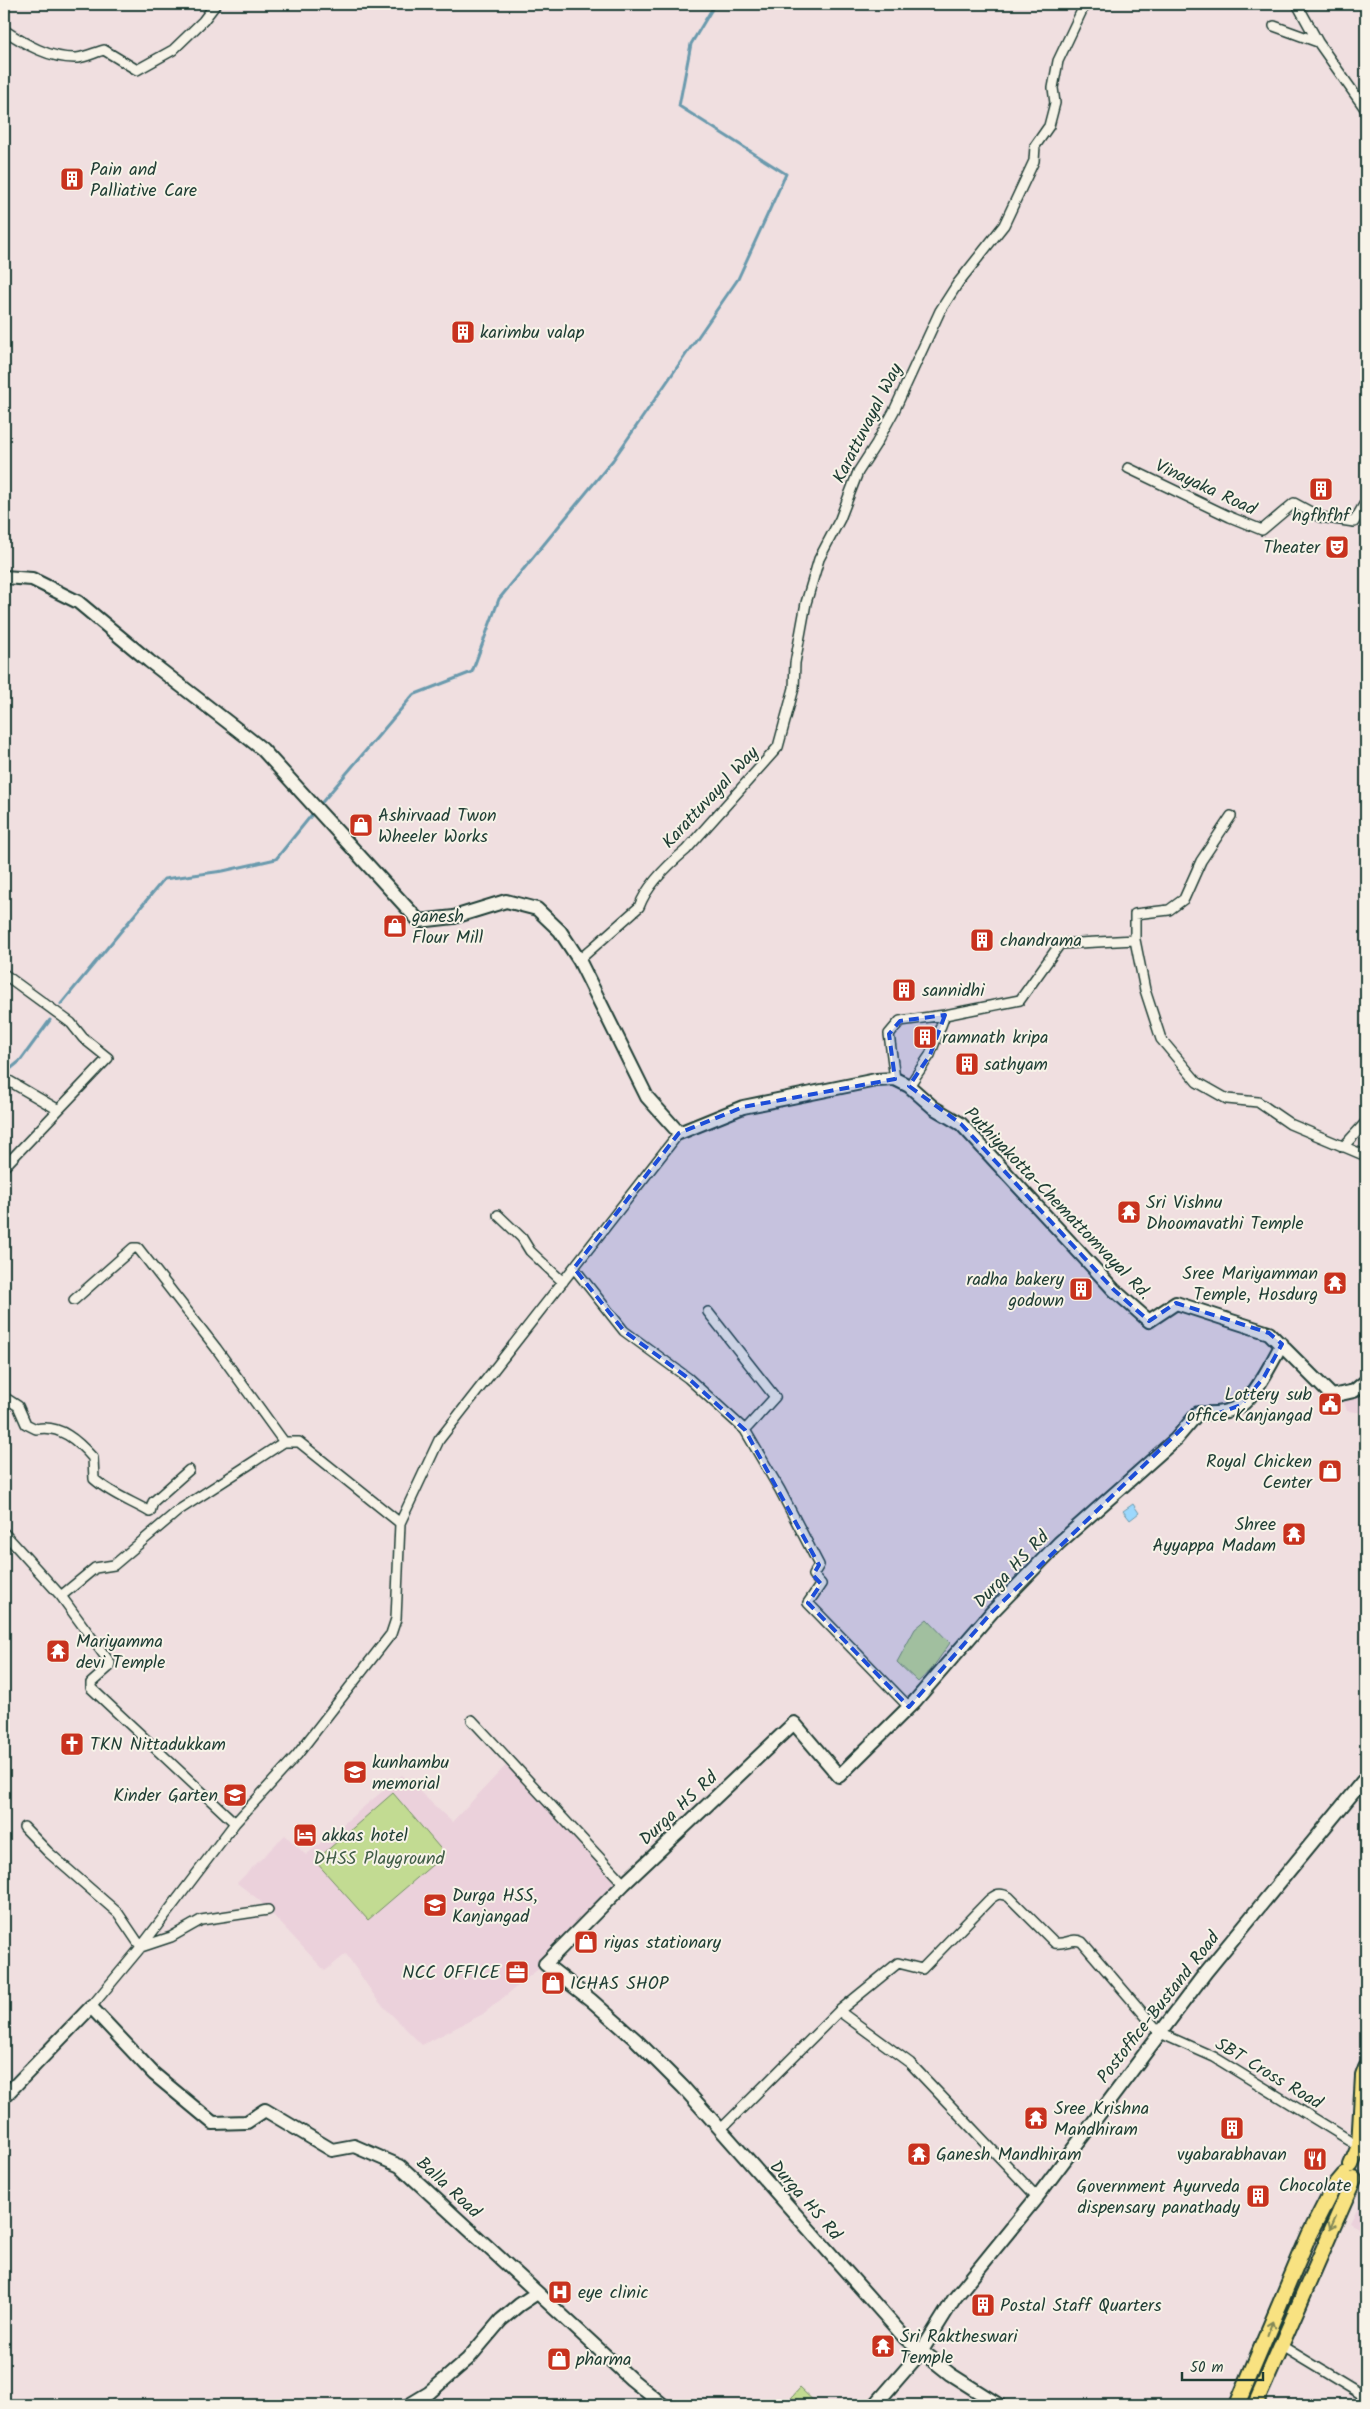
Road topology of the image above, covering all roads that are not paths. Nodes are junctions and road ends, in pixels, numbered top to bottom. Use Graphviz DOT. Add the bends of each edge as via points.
graph roads {
  1 [pos="216,4"];
  2 [pos="1085,4"];
  3 [pos="1297,4"];
  4 [pos="1274,26"];
  5 [pos="4,30"];
  6 [pos="1318,42"];
  7 [pos="1366,110"];
  8 [pos="1128,468"];
  9 [pos="1366,501"];
  10 [pos="4,577"];
  11 [pos="1231,816"];
  12 [pos="1135,940"];
  13 [pos="579,960"];
  14 [pos="4,974"];
  15 [pos="945,1015"];
  16 [pos="4,1078"];
  17 [pos="895,1079"];
  18 [pos="909,1086"];
  19 [pos="57,1109"];
  20 [pos="1366,1122"];
  21 [pos="679,1133"];
  22 [pos="1343,1147"];
  23 [pos="1366,1156"];
  24 [pos="4,1168"];
  25 [pos="498,1215"];
  26 [pos="574,1268"];
  27 [pos="563,1282"];
  28 [pos="74,1300"];
  29 [pos="708,1312"];
  30 [pos="1282,1344"];
  31 [pos="1366,1381"];
  32 [pos="4,1397"];
  33 [pos="745,1430"];
  34 [pos="284,1442"];
  35 [pos="189,1470"];
  36 [pos="400,1523"];
  37 [pos="4,1533"];
  38 [pos="61,1596"];
  39 [pos="909,1707"];
  40 [pos="472,1720"];
  41 [pos="1366,1777"];
  42 [pos="234,1823"];
  43 [pos="24,1827"];
  44 [pos="624,1884"];
  45 [pos="268,1910"];
  46 [pos="141,1947"];
  47 [pos="91,2007"];
  48 [pos="839,2012"];
  49 [pos="1160,2033"];
  50 [pos="1366,2068"];
  51 [pos="4,2097"];
  52 [pos="720,2130"];
  53 [pos="1363,2144"];
  54 [pos="1352,2172"];
  55 [pos="1037,2197"];
  56 [pos="537,2293"];
  57 [pos="1280,2345"];
  58 [pos="922,2352"];
  59 [pos="1366,2397"];
  60 [pos="409,2405"];
  61 [pos="663,2405"];
  62 [pos="876,2405"];
  63 [pos="999,2405"];
  64 [pos="1237,2405"];
  65 [pos="1255,2405"];
  1 -- 5 [label="street" via="204,21 173,50 137,70 104,50 78,58 58,55 30,47"];
  2 -- 13 [label="street, Karattuvayal Way" via="1058,61 1053,88 1055,103 1049,126 1035,146 1034,161 1004,225 940,311 894,411 858,472 840,519 819,559 806,603 795,663 794,688 778,748 686,850 670,863 639,907"];
  3 -- 6 [label="street"];
  4 -- 6 [label="street"];
  6 -- 7 [label="street"];
  8 -- 9 [label="street, Vinayaka Road" via="1262,530 1294,503 1320,517 1354,522"];
  10 -- 13 [label="street" via="32,579 78,602 247,737 419,921 454,917 506,901 537,909 560,931"];
  11 -- 12 [label="street" via="1201,862 1184,899 1169,910 1134,914"];
  12 -- 15 [label="street" via="1060,944 1020,1000"];
  12 -- 22 [label="street" via="1161,1039 1197,1082 1227,1099 1258,1102 1290,1124"];
  13 -- 21 [label="street" via="648,1097"];
  14 -- 19 [label="street" via="71,1022 83,1038 108,1058"];
  15 -- 17 [label="street" via="900,1021 889,1034"];
  15 -- 18 [label="street" via="930,1055"];
  16 -- 19 [label="street"];
  17 -- 18 [label="street, Puthiyakotta-Chemattomvayal Rd."];
  17 -- 21 [label="street" via="743,1107"];
  18 -- 30 [label="street, Puthiyakotta-Chemattomvayal Rd." via="934,1108 961,1124 1114,1290 1149,1322 1176,1303 1269,1333"];
  19 -- 24 [label="street"];
  20 -- 22 [label="street"];
  21 -- 26 [label="street"];
  22 -- 23 [label="street"];
  25 -- 27 [label="street"];
  26 -- 27 [label="street"];
  26 -- 33 [label="street" via="624,1331 688,1378"];
  27 -- 36 [label="street" via="439,1440"];
  28 -- 34 [label="street" via="133,1248 138,1248"];
  29 -- 33 [label="street" via="775,1397"];
  30 -- 31 [label="street, Puthiyakotta-Chemattomvayal Rd." via="1332,1396 1354,1391"];
  30 -- 39 [label="street, Durga HS Rd" via="1264,1377 1241,1405 1216,1414 1198,1413 1176,1439 1059,1543 992,1612"];
  32 -- 35 [label="street" via="18,1406 26,1424 36,1429 48,1427 79,1443 93,1458 94,1479 108,1492 131,1500 150,1512 153,1502"];
  33 -- 39 [label="street" via="819,1565 813,1575 820,1584 808,1603"];
  34 -- 36 [label="street" via="299,1442"];
  34 -- 38 [label="street" via="179,1510 114,1564 95,1568"];
  36 -- 42 [label="street" via="396,1620 390,1634 298,1755"];
  37 -- 38 [label="street"];
  38 -- 42 [label="street" via="110,1662 110,1667 91,1683 92,1688"];
  39 -- 44 [label="street, Durga HS Rd" via="838,1776 794,1723"];
  40 -- 44 [label="street"];
  41 -- 49 [label="street, Postoffice-Bustand Road" via="1250,1917"];
  42 -- 46 [label="street"];
  43 -- 46 [label="street" via="118,1913"];
  44 -- 52 [label="street, Durga HS Rd" via="545,1964 636,2040"];
  45 -- 46 [label="street" via="201,1920 171,1937"];
  46 -- 47 [label="street"];
  47 -- 51 [label="street"];
  47 -- 56 [label="street, Balla Road" via="154,2074 213,2124 247,2122 265,2110 332,2150 354,2146 400,2166"];
  48 -- 49 [label="street" via="898,1963 922,1969 989,1900 1002,1893 1055,1943 1082,1942"];
  48 -- 52 [label="street"];
  48 -- 55 [label="street" via="910,2063"];
  49 -- 53 [label="street, SBT Cross Road" via="1214,2057 1270,2093"];
  49 -- 55 [label="street, Postoffice-Bustand Road"];
  50 -- 53 [label="main road" via="1363,2076"];
  52 -- 58 [label="street, Durga HS Rd" via="905,2338"];
  53 -- 54 [label="main road"];
  54 -- 57 [label="main road, one-way"];
  64 -- 54 [label="main road, one-way" via="1308,2235 1333,2188"];
  55 -- 58 [label="street, Postoffice-Bustand Road" via="954,2299"];
  56 -- 60 [label="street" via="501,2320 468,2359 435,2388"];
  56 -- 61 [label="street, Balla Road"];
  57 -- 59 [label="street"];
  57 -- 65 [label="main road"];
  58 -- 62 [label="street, Postoffice-Bustand Road"];
  58 -- 63 [label="street, Durga HS Rd"];
}
